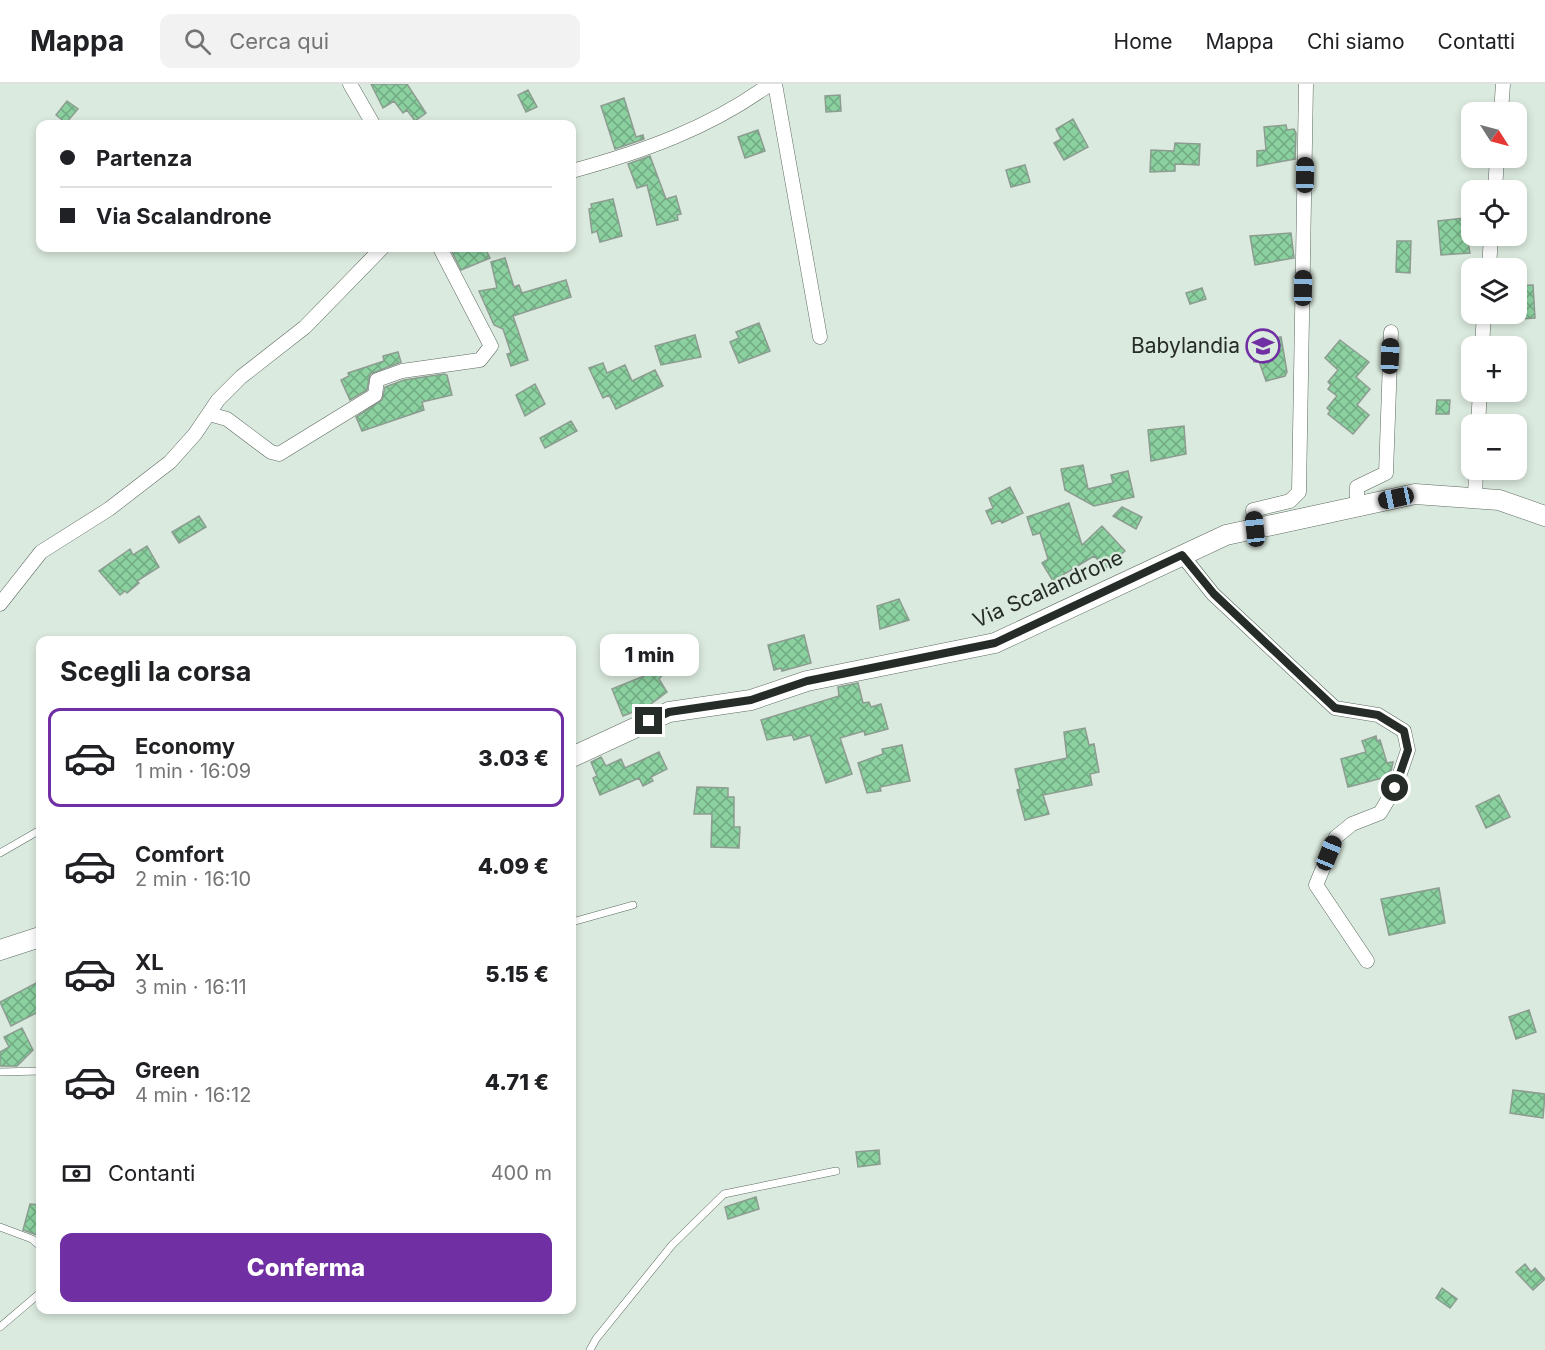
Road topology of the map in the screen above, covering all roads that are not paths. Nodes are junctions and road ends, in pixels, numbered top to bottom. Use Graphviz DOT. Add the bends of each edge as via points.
graph roads {
  1 [pos="350,84"];
  2 [pos="770,84"];
  3 [pos="775,84"];
  4 [pos="1306,84"];
  5 [pos="1503,84"];
  6 [pos="1502,102"];
  7 [pos="371,120"];
  8 [pos="576,170"];
  9 [pos="378,252"];
  10 [pos="442,252"];
  11 [pos="1390,332"];
  12 [pos="820,337"];
  13 [pos="208,414"];
  14 [pos="1476,480"];
  15 [pos="1475,498"];
  16 [pos="1357,506"];
  17 [pos="1545,516"];
  18 [pos="1255,529"];
  19 [pos="1182,555"];
  20 [pos="0,604"];
  21 [pos="576,755"];
  22 [pos="36,832"];
  23 [pos="0,853"];
  24 [pos="633,904"];
  25 [pos="576,921"];
  26 [pos="36,938"];
  27 [pos="0,950"];
  28 [pos="1366,961"];
  29 [pos="36,1071"];
  30 [pos="0,1072"];
  31 [pos="837,1172"];
  32 [pos="0,1227"];
  33 [pos="36,1242"];
  34 [pos="36,1296"];
  35 [pos="0,1327"];
  36 [pos="590,1350"];
  1 -- 7 [label="street"];
  2 -- 8 [label="street" via="748,100 668,142"];
  3 -- 12 [label="street"];
  4 -- 18 [label="street" via="1299,492 1290,501 1253,510"];
  5 -- 6 [label="street"];
  9 -- 13 [label="street" via="305,327 241,377"];
  10 -- 13 [label="street" via="491,346 480,360 402,370 377,380 375,395 279,454 227,419"];
  11 -- 16 [label="street" via="1386,473 1357,487"];
  13 -- 20 [label="street" via="170,462 109,509 41,552"];
  14 -- 15 [label="street"];
  15 -- 16 [label="street, Via Scalandrone" via="1415,494"];
  15 -- 17 [label="street, Via Scalandrone" via="1499,500"];
  16 -- 18 [label="street, Via Scalandrone"];
  18 -- 19 [label="street, Via Scalandrone" via="1226,535"];
  19 -- 21 [label="street, Via Scalandrone" via="995,643 807,681 751,700 669,712"];
  19 -- 28 [label="street" via="1214,594 1335,708 1378,715 1404,731 1408,750 1390,796 1380,813 1352,824 1336,837 1316,885"];
  22 -- 23 [label="lane"];
  24 -- 25 [label="lane"];
  26 -- 27 [label="street"];
  29 -- 30 [label="lane"];
  31 -- 36 [label="lane" via="724,1194 672,1245"];
  32 -- 33 [label="lane"];
  34 -- 35 [label="lane"];
}
